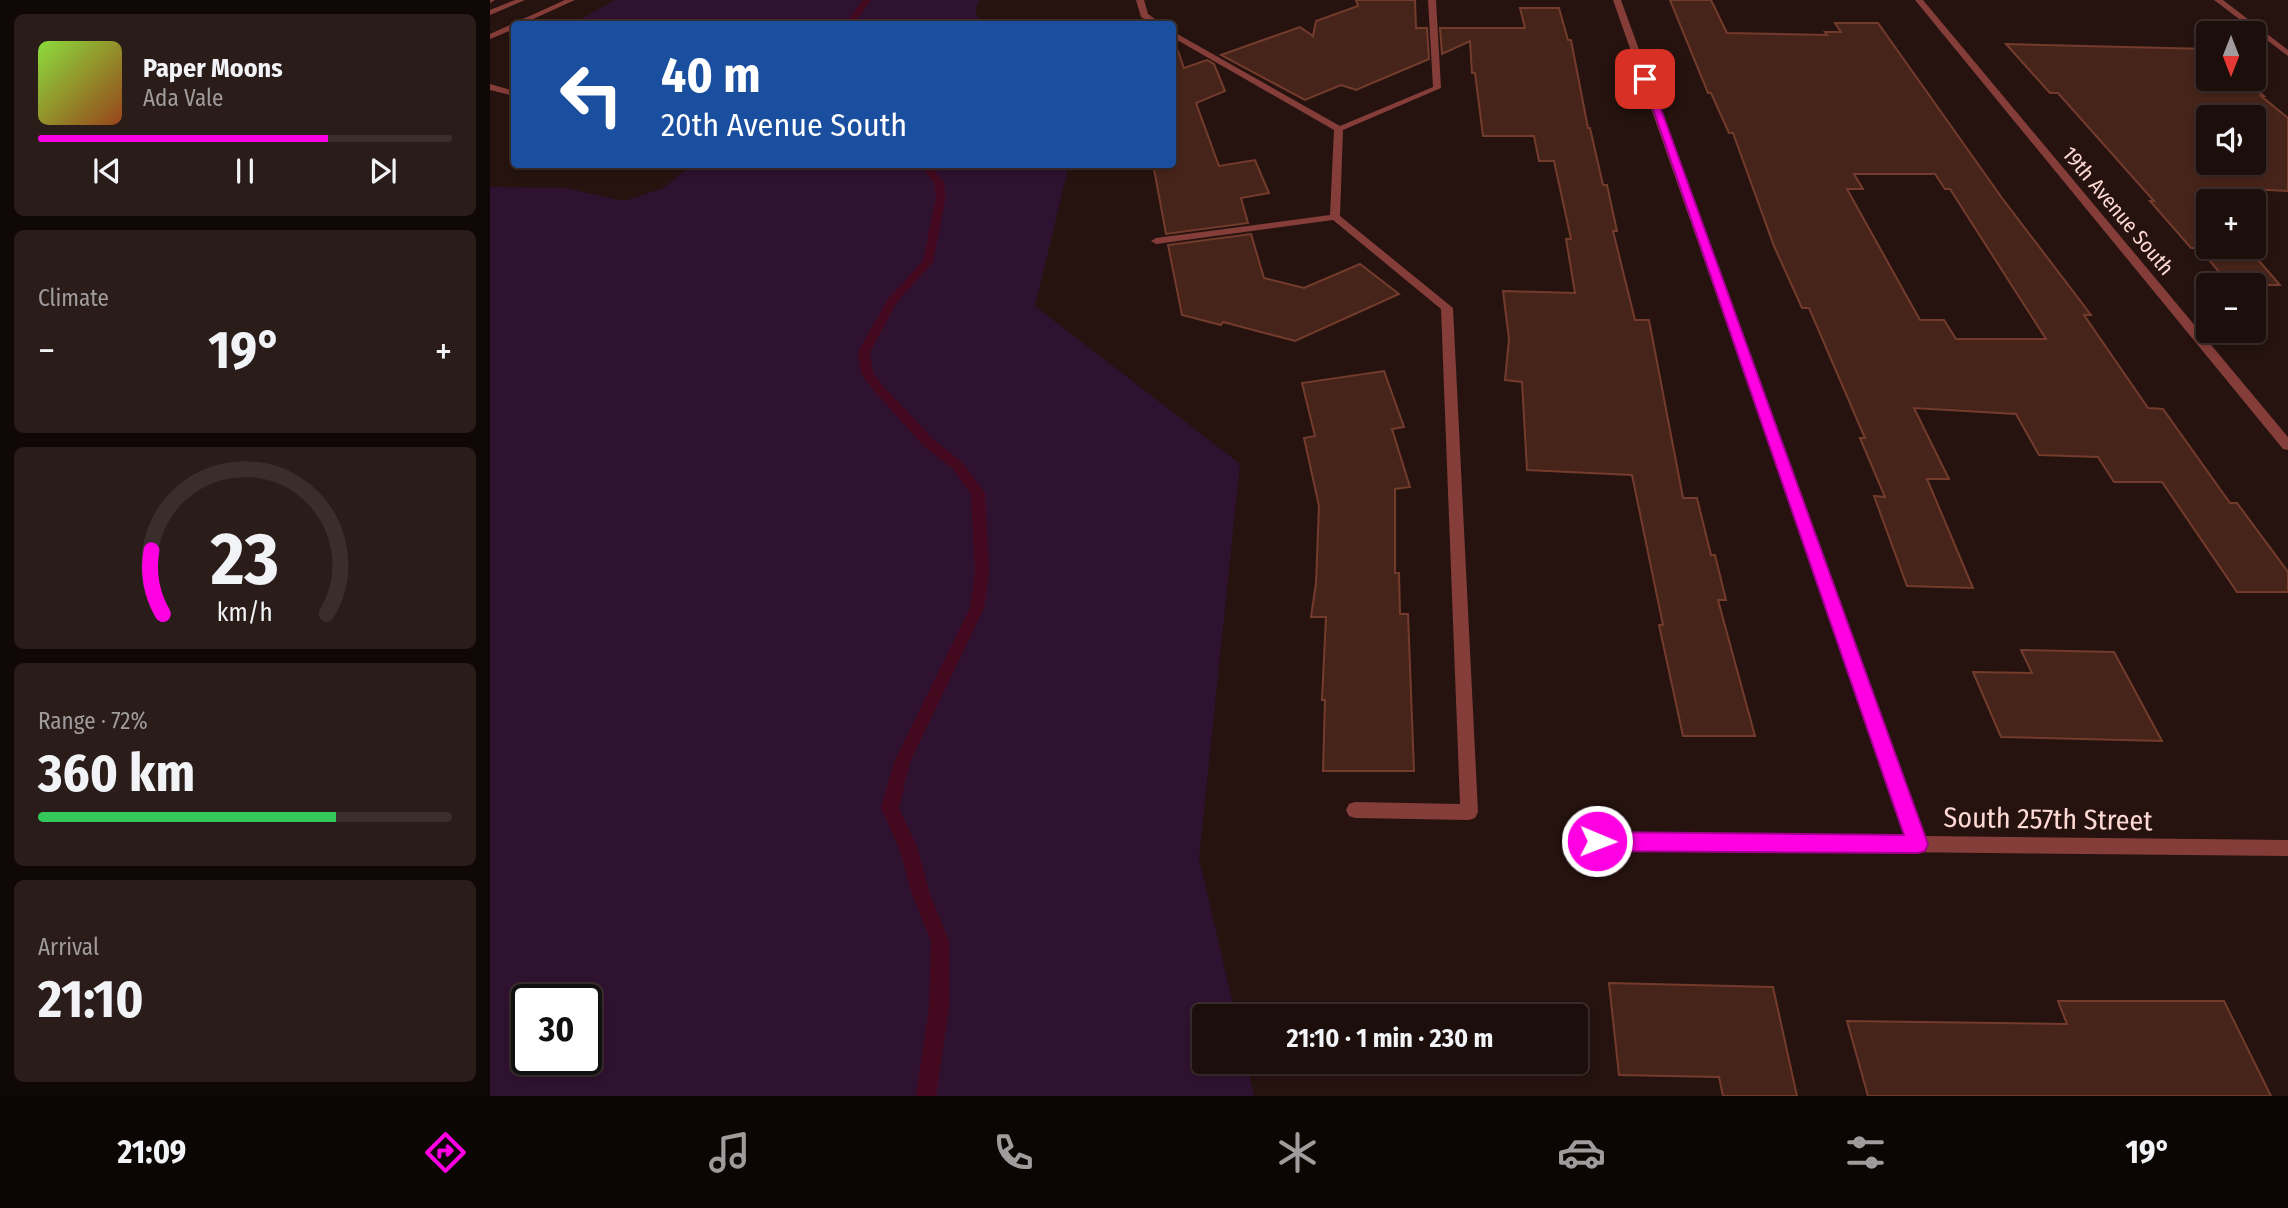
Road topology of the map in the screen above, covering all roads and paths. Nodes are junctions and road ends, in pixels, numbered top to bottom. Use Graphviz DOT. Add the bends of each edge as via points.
graph roads {
  1 [pos="521,0"];
  2 [pos="570,0"];
  3 [pos="1140,0"];
  4 [pos="1433,0"];
  5 [pos="1617,0"];
  6 [pos="1919,0"];
  7 [pos="2218,0"];
  8 [pos="490,13"];
  9 [pos="525,21"];
  10 [pos="1153,21"];
  11 [pos="511,27"];
  12 [pos="1176,35"];
  13 [pos="490,37"];
  14 [pos="2288,54"];
  15 [pos="490,88"];
  16 [pos="511,93"];
  17 [pos="1339,129"];
  18 [pos="1335,217"];
  19 [pos="1156,241"];
  20 [pos="2288,446"];
  21 [pos="1355,810"];
  22 [pos="1597,841"];
  23 [pos="1918,844"];
  24 [pos="2288,848"];
  1 -- 8 [label="street"];
  2 -- 9 [label="street"];
  3 -- 10 [label="street" via="1144,15"];
  4 -- 17 [label="street" via="1437,88"];
  5 -- 23 [label="street"];
  6 -- 20 [label="street, 19th Avenue South"];
  7 -- 14 [label="street"];
  11 -- 13 [label="street"];
  12 -- 17 [label="street"];
  15 -- 16 [label="street"];
  17 -- 18 [label="street"];
  18 -- 19 [label="street"];
  18 -- 21 [label="street" via="1447,308 1469,812"];
  22 -- 23 [label="street, South 257th Street"];
  23 -- 24 [label="street, South 257th Street"];
}
